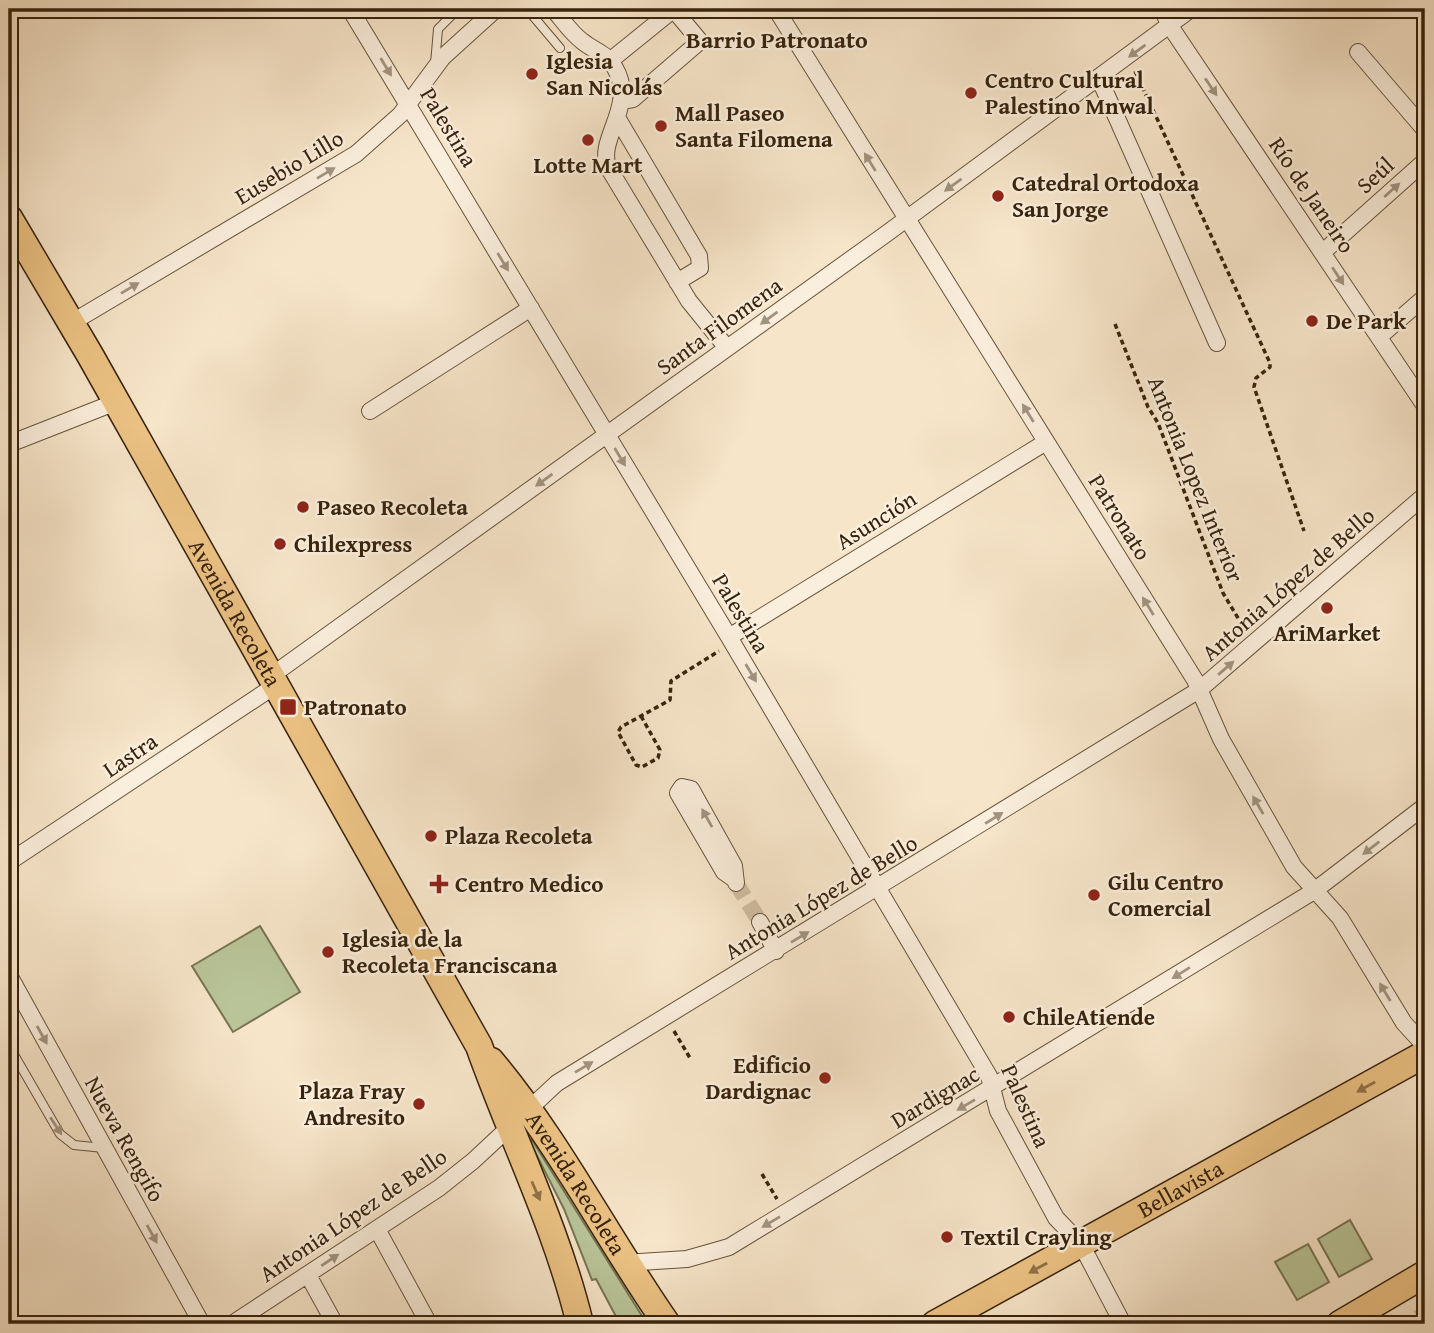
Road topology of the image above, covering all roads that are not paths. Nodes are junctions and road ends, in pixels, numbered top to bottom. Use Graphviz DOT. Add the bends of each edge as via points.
graph roads {
  1 [pos="350,9"];
  2 [pos="458,9"];
  3 [pos="496,9"];
  4 [pos="527,9"];
  5 [pos="553,9"];
  6 [pos="674,9"];
  7 [pos="776,9"];
  8 [pos="1162,9"];
  9 [pos="1191,9"];
  10 [pos="1170,26"];
  11 [pos="560,48"];
  12 [pos="1358,52"];
  13 [pos="611,61"];
  14 [pos="435,67"];
  15 [pos="1099,78"];
  16 [pos="621,101"];
  17 [pos="409,104"];
  18 [pos="618,119"];
  19 [pos="1425,130"];
  20 [pos="1425,161"];
  21 [pos="9,218"];
  22 [pos="905,220"];
  23 [pos="1323,252"];
  24 [pos="677,282"];
  25 [pos="1425,297"];
  26 [pos="531,308"];
  27 [pos="71,323"];
  28 [pos="1379,337"];
  29 [pos="1217,343"];
  30 [pos="727,348"];
  31 [pos="116,402"];
  32 [pos="1425,406"];
  33 [pos="370,411"];
  34 [pos="607,435"];
  35 [pos="1046,443"];
  36 [pos="9,444"];
  37 [pos="1425,495"];
  38 [pos="731,640"];
  39 [pos="273,681"];
  40 [pos="1199,690"];
  41 [pos="1425,806"];
  42 [pos="9,862"];
  43 [pos="735,881"];
  44 [pos="880,888"];
  45 [pos="1314,891"];
  46 [pos="760,922"];
  47 [pos="776,951"];
  48 [pos="9,975"];
  49 [pos="9,1046"];
  50 [pos="479,1046"];
  51 [pos="1425,1046"];
  52 [pos="1425,1054"];
  53 [pos="994,1088"];
  54 [pos="529,1107"];
  55 [pos="508,1129"];
  56 [pos="104,1148"];
  57 [pos="377,1229"];
  58 [pos="1081,1244"];
  59 [pos="624,1263"];
  60 [pos="308,1275"];
  61 [pos="1425,1275"];
  62 [pos="243,1321"];
  63 [pos="202,1324"];
  64 [pos="335,1324"];
  65 [pos="429,1324"];
  66 [pos="580,1324"];
  67 [pos="667,1324"];
  68 [pos="935,1324"];
  69 [pos="1123,1324"];
  70 [pos="1340,1324"];
  1 -- 17 [label="street, Palestina, one-way"];
  2 -- 14 [label="lane" via="438,29"];
  3 -- 14 [label="street, Eusebio Lillo"];
  4 -- 11 [label="lane"];
  5 -- 13 [label="street" via="583,42"];
  6 -- 13 [label="street"];
  6 -- 16 [label="street" via="698,43 633,99"];
  22 -- 7 [label="street, Patronato, one-way"];
  8 -- 10 [label="street, Río de Janeiro"];
  9 -- 10 [label="street, Santa Filomena"];
  10 -- 15 [label="street, Santa Filomena, one-way"];
  10 -- 23 [label="street, Río de Janeiro, one-way"];
  12 -- 19 [label="street"];
  13 -- 16 [label="street" via="620,80"];
  14 -- 17 [label="street, Eusebio Lillo"];
  15 -- 22 [label="street, Santa Filomena, one-way"];
  15 -- 29 [label="street"];
  16 -- 18 [label="street"];
  17 -- 26 [label="street, Palestina, one-way"];
  27 -- 17 [label="street, Eusebio Lillo, one-way" via="339,165 380,135"];
  18 -- 24 [label="street" via="606,160"];
  18 -- 24 [label="street" via="699,256 699,268"];
  23 -- 20 [label="street, Seúl, one-way"];
  21 -- 27 [label="main road, Avenida Recoleta"];
  22 -- 30 [label="street, Santa Filomena, one-way"];
  35 -- 22 [label="street, Patronato, one-way"];
  23 -- 28 [label="street, Río de Janeiro, one-way"];
  24 -- 30 [label="street"];
  25 -- 28 [label="street"];
  26 -- 33 [label="street"];
  26 -- 34 [label="street, Palestina"];
  27 -- 31 [label="main road, Avenida Recoleta"];
  28 -- 32 [label="street, Río de Janeiro"];
  30 -- 34 [label="street, Santa Filomena"];
  31 -- 36 [label="street"];
  31 -- 39 [label="main road, Avenida Recoleta"];
  34 -- 38 [label="street, Palestina, one-way"];
  34 -- 39 [label="street, Santa Filomena, one-way"];
  35 -- 38 [label="street, Asunción"];
  40 -- 35 [label="street, Patronato, one-way"];
  40 -- 37 [label="street, Antonia López de Bello, one-way"];
  38 -- 44 [label="street, Palestina, one-way"];
  39 -- 42 [label="street, Lastra"];
  39 -- 50 [label="main road, Avenida Recoleta"];
  44 -- 40 [label="street, Antonia López de Bello, one-way"];
  45 -- 40 [label="street, Patronato, one-way" via="1294,867 1256,802"];
  41 -- 45 [label="street, Dardignac, one-way"];
  43 -- 43 [label="street, one-way" via="734,866 691,789 682,787 678,793 724,872"];
  47 -- 44 [label="street, Antonia López de Bello, one-way"];
  44 -- 53 [label="street, Palestina"];
  51 -- 45 [label="street, Patronato, one-way" via="1404,1023 1340,918"];
  45 -- 53 [label="street, Dardignac, one-way"];
  46 -- 47 [label="street"];
  54 -- 47 [label="street, Antonia López de Bello, one-way" via="557,1083"];
  48 -- 56 [label="street, Nueva Rengifo, one-way"];
  49 -- 56 [label="lane, one-way" via="61,1134 74,1145"];
  50 -- 54 [label="main road, Avenida Recoleta"];
  50 -- 55 [label="main road, Avenida Recoleta"];
  52 -- 58 [label="main road, Bellavista, one-way"];
  53 -- 58 [label="street, Palestina" via="998,1111 1056,1218"];
  53 -- 59 [label="street, Dardignac, one-way" via="729,1247 666,1262"];
  54 -- 55 [label="street, Antonia López de Bello"];
  54 -- 59 [label="main road, Avenida Recoleta"];
  55 -- 57 [label="street, Antonia López de Bello" via="439,1188"];
  55 -- 66 [label="main road, Avenida Recoleta, one-way" via="554,1235"];
  56 -- 63 [label="street, Nueva Rengifo, one-way"];
  60 -- 57 [label="street, Antonia López de Bello, one-way"];
  57 -- 65 [label="street"];
  58 -- 68 [label="main road, Bellavista, one-way"];
  58 -- 69 [label="street, Palestina"];
  59 -- 67 [label="main road, Avenida Recoleta"];
  60 -- 62 [label="street, Antonia López de Bello"];
  60 -- 64 [label="street"];
  61 -- 70 [label="main road"];
}
